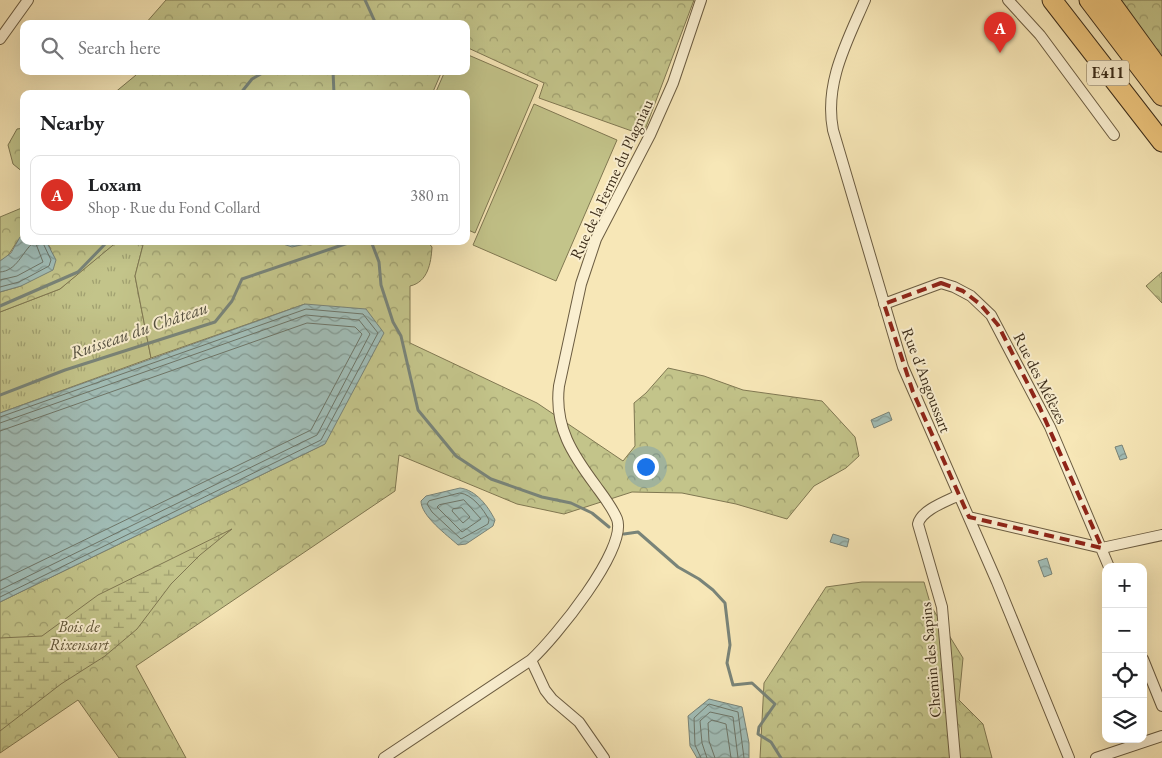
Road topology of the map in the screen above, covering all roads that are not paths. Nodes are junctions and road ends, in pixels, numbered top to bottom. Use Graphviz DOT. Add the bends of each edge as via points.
graph roads {
  1 [pos="28,0"];
  2 [pos="701,0"];
  3 [pos="865,0"];
  4 [pos="1008,0"];
  5 [pos="1089,0"];
  6 [pos="1109,0"];
  7 [pos="1052,1"];
  8 [pos="0,39"];
  9 [pos="1162,73"];
  10 [pos="1162,96"];
  11 [pos="1114,135"];
  12 [pos="1162,142"];
  13 [pos="884,304"];
  14 [pos="959,495"];
  15 [pos="969,517"];
  16 [pos="1162,534"];
  17 [pos="1102,548"];
  18 [pos="1108,563"];
  19 [pos="531,660"];
  20 [pos="1147,669"];
  21 [pos="1162,706"];
  22 [pos="1162,736"];
  23 [pos="384,758"];
  24 [pos="604,758"];
  25 [pos="955,758"];
  26 [pos="1069,758"];
  27 [pos="1096,758"];
  1 -- 8 [label="street"];
  2 -- 19 [label="street, Rue de la Ferme du Plagniau" via="673,83 650,136 593,247 581,284 559,386 557,403 566,442 615,515 618,525 614,543 590,591 552,640"];
  3 -- 13 [label="street, Rue d'Angoussart" via="835,74 830,98 831,118"];
  4 -- 11 [label="street" via="1056,56"];
  5 -- 10 [label="highway, E411"];
  6 -- 9 [label="highway"];
  7 -- 12 [label="highway, E411"];
  13 -- 14 [label="street, Rue d'Angoussart" via="903,367"];
  13 -- 17 [label="street, Rue des Mélèzes" via="941,283 971,296 991,315 1050,427"];
  14 -- 15 [label="street, Rue d'Angoussart"];
  14 -- 25 [label="street, Chemin des Sapins" via="926,512 918,524 944,624"];
  15 -- 17 [label="street"];
  15 -- 26 [label="street, Rue d'Angoussart"];
  16 -- 17 [label="street"];
  17 -- 18 [label="street, Rue des Mélèzes"];
  19 -- 23 [label="street, Rue de la Ferme du Plagniau"];
  19 -- 24 [label="street" via="544,690 579,722"];
  20 -- 21 [label="street"];
  22 -- 27 [label="street"];
}
